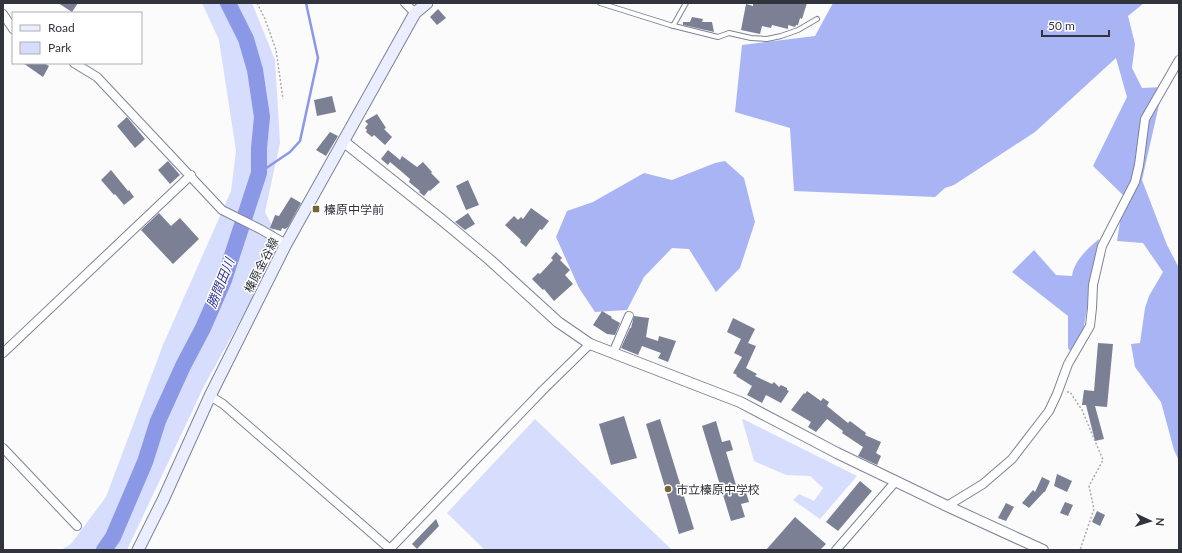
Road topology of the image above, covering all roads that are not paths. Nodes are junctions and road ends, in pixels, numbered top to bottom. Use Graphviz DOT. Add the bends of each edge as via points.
graph roads {
  1 [pos="405,3"];
  2 [pos="427,3"];
  3 [pos="600,3"];
  4 [pos="686,3"];
  5 [pos="415,13"];
  6 [pos="4,19"];
  7 [pos="817,19"];
  8 [pos="673,26"];
  9 [pos="12,28"];
  10 [pos="1179,60"];
  11 [pos="76,64"];
  12 [pos="343,141"];
  13 [pos="191,175"];
  14 [pos="286,244"];
  15 [pos="629,316"];
  16 [pos="590,344"];
  17 [pos="3,353"];
  18 [pos="613,353"];
  19 [pos="210,396"];
  20 [pos="3,448"];
  21 [pos="896,481"];
  22 [pos="946,506"];
  23 [pos="77,526"];
  24 [pos="138,550"];
  25 [pos="389,550"];
  26 [pos="836,550"];
  27 [pos="1043,550"];
  1 -- 5 [label="street"];
  2 -- 5 [label="main road, 榛原金谷線"];
  3 -- 8 [label="lane"];
  4 -- 8 [label="lane"];
  5 -- 12 [label="main road, 榛原金谷線"];
  6 -- 9 [label="street"];
  7 -- 8 [label="lane" via="798,30 767,39 729,33 718,37"];
  10 -- 22 [label="street" via="1145,119 1140,165 1135,182 1102,246 1093,285 1090,326 1068,364 1049,411 1012,459 982,484"];
  11 -- 13 [label="street" via="97,77"];
  12 -- 14 [label="main road, 榛原金谷線"];
  12 -- 16 [label="street" via="490,260 558,322"];
  13 -- 14 [label="street" via="222,210"];
  13 -- 17 [label="street"];
  14 -- 19 [label="main road, 榛原金谷線"];
  15 -- 18 [label="street"];
  16 -- 18 [label="street"];
  16 -- 25 [label="street"];
  18 -- 21 [label="street" via="740,402"];
  19 -- 24 [label="main road, 榛原金谷線"];
  19 -- 25 [label="street" via="223,404"];
  20 -- 23 [label="street"];
  21 -- 22 [label="street"];
  21 -- 26 [label="street"];
  22 -- 27 [label="street"];
}
